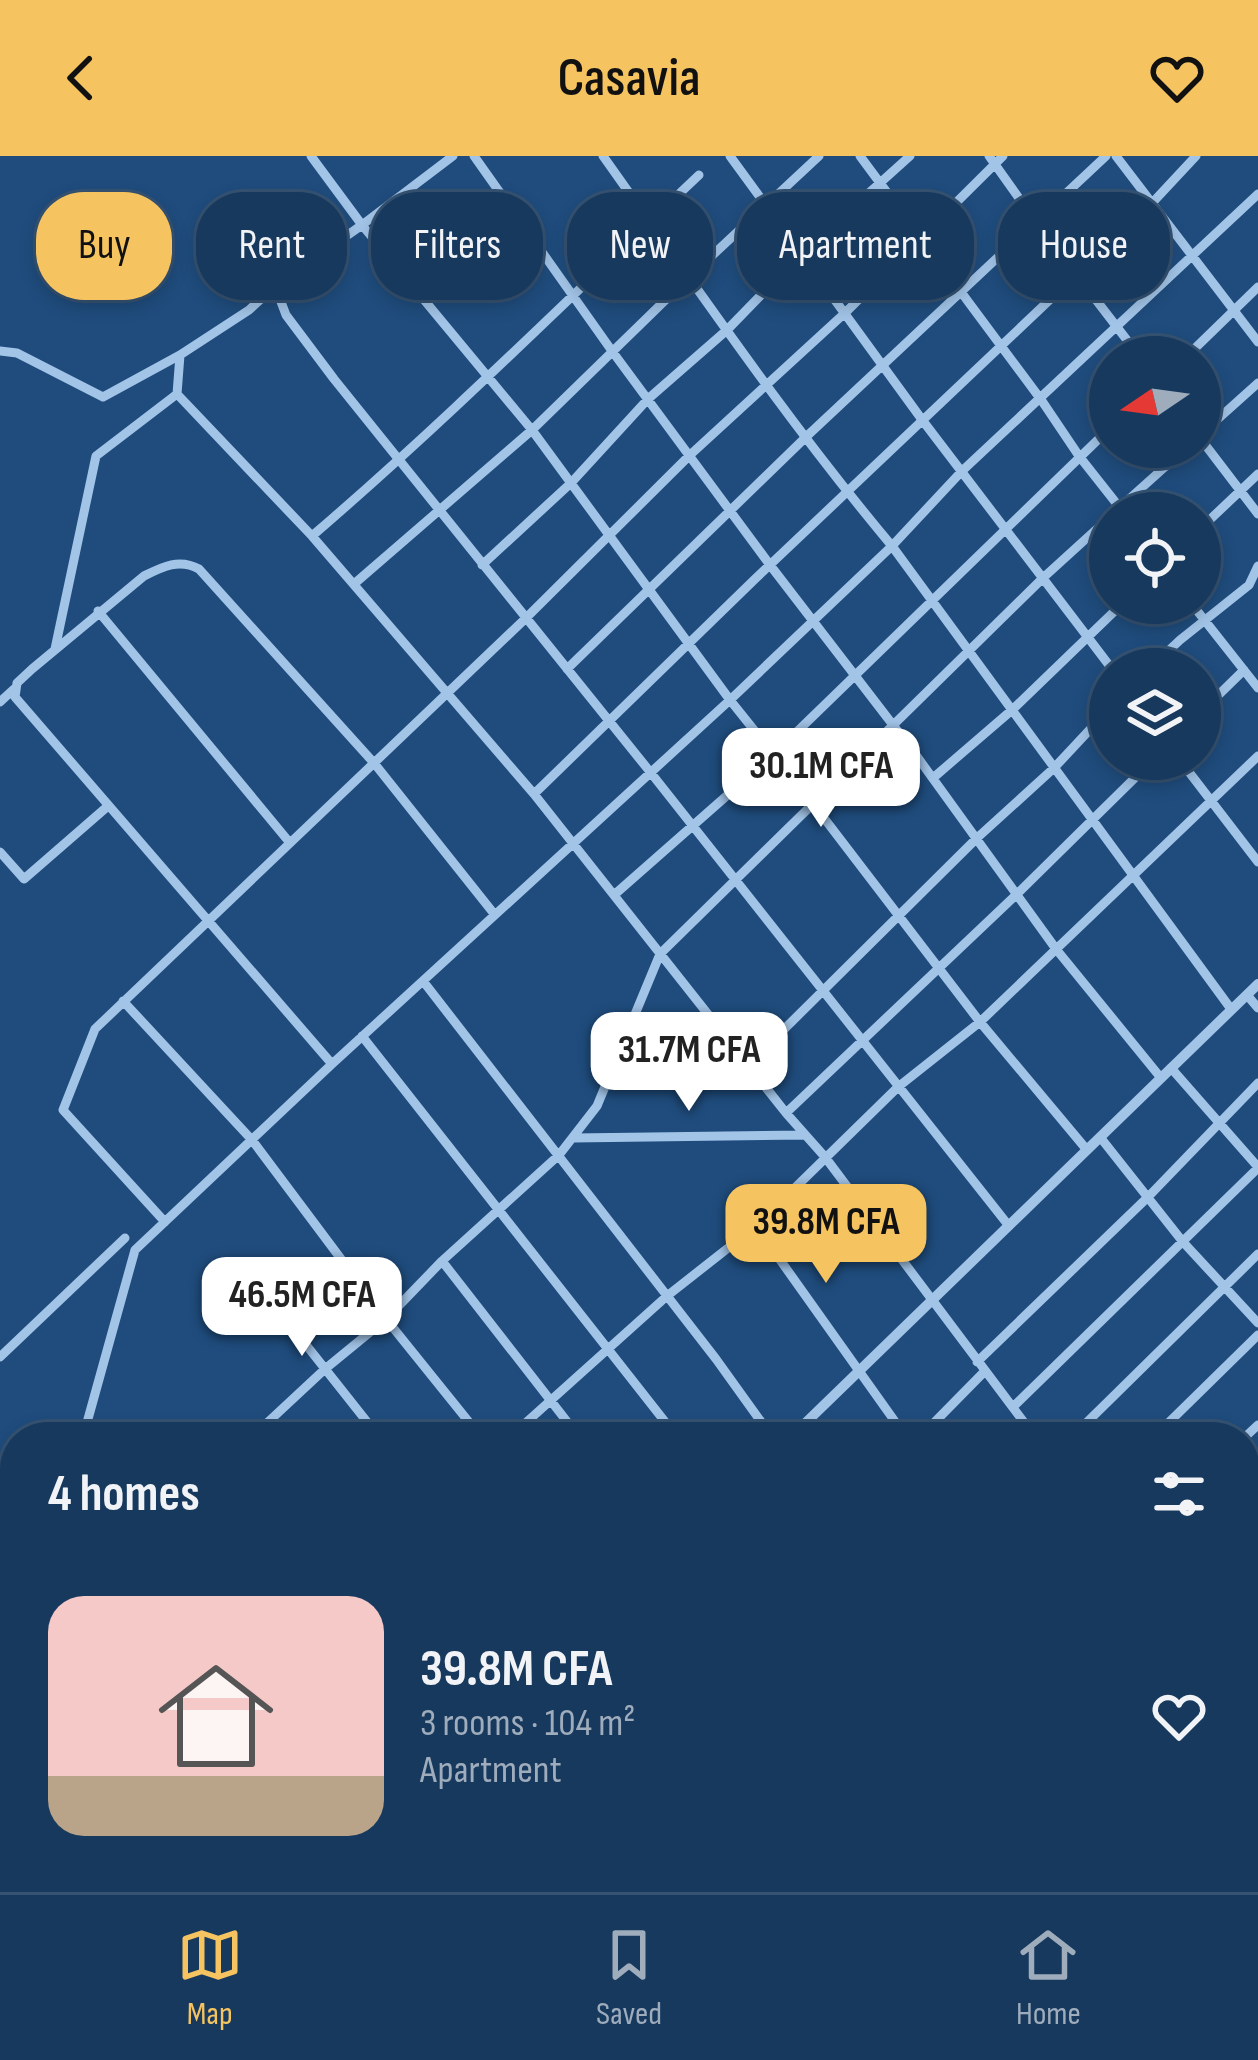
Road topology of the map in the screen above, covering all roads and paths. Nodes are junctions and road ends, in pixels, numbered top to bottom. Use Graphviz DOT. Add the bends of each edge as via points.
graph roads {
  1 [pos="311,156"];
  2 [pos="453,156"];
  3 [pos="474,156"];
  4 [pos="603,156"];
  5 [pos="730,156"];
  6 [pos="819,156"];
  7 [pos="860,156"];
  8 [pos="910,156"];
  9 [pos="1106,156"];
  10 [pos="1116,156"];
  11 [pos="1196,156"];
  12 [pos="996,158"];
  13 [pos="699,175"];
  14 [pos="880,184"];
  15 [pos="629,192"];
  16 [pos="681,192"];
  17 [pos="757,192"];
  18 [pos="779,192"];
  19 [pos="871,192"];
  20 [pos="886,192"];
  21 [pos="964,192"];
  22 [pos="1017,192"];
  23 [pos="1068,192"];
  24 [pos="1143,192"];
  25 [pos="1162,192"];
  26 [pos="1258,194"];
  27 [pos="362,225"];
  28 [pos="1170,227"];
  29 [pos="737,232"];
  30 [pos="347,236"];
  31 [pos="713,254"];
  32 [pos="1192,255"];
  33 [pos="998,257"];
  34 [pos="974,280"];
  35 [pos="1258,287"];
  36 [pos="567,288"];
  37 [pos="260,300"];
  38 [pos="280,300"];
  39 [pos="569,300"];
  40 [pos="576,300"];
  41 [pos="665,300"];
  42 [pos="704,300"];
  43 [pos="756,300"];
  44 [pos="837,300"];
  45 [pos="858,300"];
  46 [pos="953,300"];
  47 [pos="968,300"];
  48 [pos="1050,300"];
  49 [pos="1097,300"];
  50 [pos="1234,310"];
  51 [pos="846,312"];
  52 [pos="1116,326"];
  53 [pos="727,330"];
  54 [pos="1124,336"];
  55 [pos="1207,336"];
  56 [pos="1258,342"];
  57 [pos="1001,346"];
  58 [pos="0,351"];
  59 [pos="613,351"];
  60 [pos="180,355"];
  61 [pos="884,366"];
  62 [pos="489,378"];
  63 [pos="1258,383"];
  64 [pos="767,385"];
  65 [pos="177,394"];
  66 [pos="1040,397"];
  67 [pos="648,399"];
  68 [pos="1221,417"];
  69 [pos="923,422"];
  70 [pos="532,430"];
  71 [pos="807,436"];
  72 [pos="1089,447"];
  73 [pos="690,455"];
  74 [pos="1079,456"];
  75 [pos="399,461"];
  76 [pos="1221,464"];
  77 [pos="1164,468"];
  78 [pos="962,471"];
  79 [pos="1258,475"];
  80 [pos="571,482"];
  81 [pos="1241,490"];
  82 [pos="847,492"];
  83 [pos="1103,492"];
  84 [pos="1139,492"];
  85 [pos="439,510"];
  86 [pos="1221,510"];
  87 [pos="730,512"];
  88 [pos="1258,514"];
  89 [pos="1005,528"];
  90 [pos="609,535"];
  91 [pos="312,536"];
  92 [pos="1089,538"];
  93 [pos="892,546"];
  94 [pos="482,565"];
  95 [pos="770,565"];
  96 [pos="1258,566"];
  97 [pos="1044,578"];
  98 [pos="354,584"];
  99 [pos="650,591"];
  100 [pos="931,599"];
  101 [pos="1221,607"];
  102 [pos="98,611"];
  103 [pos="525,619"];
  104 [pos="813,621"];
  105 [pos="1101,624"];
  106 [pos="1200,624"];
  107 [pos="1207,624"];
  108 [pos="1088,637"];
  109 [pos="688,644"];
  110 [pos="1096,648"];
  111 [pos="1173,648"];
  112 [pos="55,649"];
  113 [pos="970,652"];
  114 [pos="567,669"];
  115 [pos="1244,670"];
  116 [pos="854,674"];
  117 [pos="1258,688"];
  118 [pos="14,689"];
  119 [pos="448,692"];
  120 [pos="1221,692"];
  121 [pos="730,700"];
  122 [pos="0,702"];
  123 [pos="1012,710"];
  124 [pos="609,721"];
  125 [pos="893,725"];
  126 [pos="1089,730"];
  127 [pos="773,755"];
  128 [pos="1258,756"];
  129 [pos="374,763"];
  130 [pos="1054,768"];
  131 [pos="651,773"];
  132 [pos="933,778"];
  133 [pos="1132,780"];
  134 [pos="1195,780"];
  135 [pos="534,794"];
  136 [pos="1211,801"];
  137 [pos="814,805"];
  138 [pos="108,806"];
  139 [pos="1091,820"];
  140 [pos="693,825"];
  141 [pos="977,838"];
  142 [pos="290,843"];
  143 [pos="573,843"];
  144 [pos="2,858"];
  145 [pos="1258,862"];
  146 [pos="1133,876"];
  147 [pos="736,880"];
  148 [pos="1017,894"];
  149 [pos="614,896"];
  150 [pos="495,915"];
  151 [pos="898,916"];
  152 [pos="207,921"];
  153 [pos="1056,949"];
  154 [pos="660,954"];
  155 [pos="939,968"];
  156 [pos="423,981"];
  157 [pos="1258,983"];
  158 [pos="824,991"];
  159 [pos="1246,994"];
  160 [pos="123,1001"];
  161 [pos="1258,1008"];
  162 [pos="1231,1010"];
  163 [pos="980,1022"];
  164 [pos="362,1036"];
  165 [pos="863,1042"];
  166 [pos="332,1064"];
  167 [pos="748,1065"];
  168 [pos="1171,1068"];
  169 [pos="1161,1078"];
  170 [pos="1258,1083"];
  171 [pos="898,1087"];
  172 [pos="786,1113"];
  173 [pos="1218,1123"];
  174 [pos="806,1135"];
  175 [pos="1100,1137"];
  176 [pos="573,1138"];
  177 [pos="252,1140"];
  178 [pos="1087,1150"];
  179 [pos="559,1155"];
  180 [pos="825,1157"];
  181 [pos="1258,1167"];
  182 [pos="1148,1198"];
  183 [pos="499,1210"];
  184 [pos="165,1222"];
  185 [pos="756,1226"];
  186 [pos="1009,1226"];
  187 [pos="125,1238"];
  188 [pos="1183,1242"];
  189 [pos="1258,1254"];
  190 [pos="442,1261"];
  191 [pos="1225,1288"];
  192 [pos="667,1295"];
  193 [pos="933,1300"];
  194 [pos="386,1319"];
  195 [pos="288,1322"];
  196 [pos="1258,1323"];
  197 [pos="1258,1335"];
  198 [pos="608,1349"];
  199 [pos="0,1358"];
  200 [pos="981,1367"];
  201 [pos="325,1369"];
  202 [pos="858,1372"];
  203 [pos="550,1400"];
  204 [pos="1013,1407"];
  205 [pos="87,1422"];
  206 [pos="267,1422"];
  207 [pos="368,1422"];
  208 [pos="469,1422"];
  209 [pos="526,1422"];
  210 [pos="567,1422"];
  211 [pos="665,1422"];
  212 [pos="761,1422"];
  213 [pos="806,1422"];
  214 [pos="895,1422"];
  215 [pos="933,1422"];
  216 [pos="1024,1422"];
  217 [pos="1087,1422"];
  218 [pos="1169,1422"];
  1 -- 27 [label="street"];
  2 -- 27 [label="street"];
  3 -- 36 [label="street"];
  4 -- 15 [label="street"];
  5 -- 17 [label="street"];
  6 -- 18 [label="street"];
  7 -- 14 [label="street"];
  8 -- 14 [label="street"];
  9 -- 23 [label="street"];
  10 -- 24 [label="street"];
  11 -- 25 [label="street"];
  12 -- 21 [label="street"];
  12 -- 22 [label="street"];
  13 -- 16 [label="street"];
  14 -- 19 [label="street"];
  14 -- 20 [label="street"];
  26 -- 32 [label="street"];
  27 -- 30 [label="street"];
  27 -- 62 [label="street"];
  28 -- 32 [label="street"];
  29 -- 31 [label="street"];
  32 -- 50 [label="street"];
  32 -- 52 [label="street"];
  33 -- 34 [label="street"];
  35 -- 50 [label="street"];
  37 -- 60 [label="street"];
  38 -- 75 [label="street"];
  39 -- 62 [label="street"];
  40 -- 59 [label="street"];
  41 -- 59 [label="street"];
  42 -- 53 [label="street"];
  43 -- 53 [label="street"];
  44 -- 51 [label="street"];
  45 -- 51 [label="street"];
  46 -- 61 [label="street"];
  47 -- 57 [label="street"];
  48 -- 57 [label="street"];
  49 -- 52 [label="street"];
  50 -- 55 [label="street"];
  50 -- 56 [label="street"];
  51 -- 61 [label="street"];
  51 -- 64 [label="street"];
  52 -- 54 [label="street"];
  52 -- 66 [label="street"];
  53 -- 64 [label="street"];
  53 -- 67 [label="street"];
  57 -- 66 [label="street"];
  57 -- 69 [label="street"];
  58 -- 60 [label="street" via="103,397"];
  59 -- 67 [label="street"];
  59 -- 70 [label="street"];
  60 -- 65 [label="street"];
  61 -- 69 [label="street"];
  61 -- 71 [label="street"];
  62 -- 70 [label="street"];
  62 -- 75 [label="street"];
  63 -- 68 [label="street"];
  64 -- 71 [label="street"];
  64 -- 73 [label="street"];
  65 -- 91 [label="street"];
  65 -- 112 [label="street" via="96,456"];
  66 -- 74 [label="street"];
  66 -- 78 [label="street"];
  67 -- 73 [label="street"];
  67 -- 80 [label="street"];
  69 -- 78 [label="street"];
  69 -- 82 [label="street"];
  70 -- 80 [label="street"];
  70 -- 85 [label="street"];
  71 -- 82 [label="street"];
  71 -- 87 [label="street"];
  72 -- 74 [label="street"];
  73 -- 87 [label="street"];
  73 -- 90 [label="street"];
  74 -- 83 [label="street"];
  74 -- 89 [label="street"];
  75 -- 85 [label="street"];
  75 -- 91 [label="street"];
  76 -- 81 [label="street"];
  77 -- 84 [label="street"];
  78 -- 89 [label="street"];
  78 -- 93 [label="street"];
  79 -- 81 [label="street"];
  80 -- 90 [label="street"];
  80 -- 94 [label="street"];
  81 -- 86 [label="street"];
  81 -- 88 [label="street"];
  82 -- 93 [label="street"];
  82 -- 95 [label="street"];
  85 -- 94 [label="street"];
  85 -- 98 [label="street"];
  87 -- 95 [label="street"];
  87 -- 99 [label="street"];
  89 -- 97 [label="street"];
  89 -- 100 [label="street"];
  90 -- 99 [label="street"];
  90 -- 103 [label="street"];
  91 -- 98 [label="street"];
  92 -- 97 [label="street"];
  93 -- 100 [label="street"];
  93 -- 104 [label="street"];
  94 -- 103 [label="street"];
  95 -- 104 [label="street"];
  95 -- 109 [label="street"];
  96 -- 101 [label="street" via="1249,585"];
  97 -- 108 [label="street"];
  97 -- 113 [label="street"];
  98 -- 119 [label="street"];
  99 -- 109 [label="street"];
  99 -- 114 [label="street"];
  100 -- 113 [label="street"];
  100 -- 116 [label="street"];
  102 -- 112 [label="street"];
  102 -- 129 [label="street" via="163,567 199,569"];
  102 -- 142 [label="street"];
  103 -- 114 [label="street"];
  103 -- 119 [label="street"];
  104 -- 116 [label="street"];
  104 -- 121 [label="street"];
  105 -- 108 [label="street"];
  106 -- 111 [label="street"];
  107 -- 115 [label="street"];
  108 -- 110 [label="street"];
  108 -- 123 [label="street"];
  109 -- 121 [label="street"];
  109 -- 124 [label="street"];
  112 -- 118 [label="street"];
  113 -- 123 [label="street"];
  113 -- 125 [label="street"];
  114 -- 124 [label="street"];
  115 -- 117 [label="street"];
  115 -- 120 [label="street"];
  116 -- 125 [label="street"];
  116 -- 127 [label="street"];
  118 -- 122 [label="street"];
  118 -- 138 [label="street"];
  119 -- 129 [label="street"];
  119 -- 135 [label="street"];
  121 -- 127 [label="street"];
  121 -- 131 [label="street"];
  123 -- 130 [label="street"];
  123 -- 132 [label="street"];
  124 -- 131 [label="street"];
  124 -- 135 [label="street"];
  125 -- 132 [label="street"];
  125 -- 137 [label="street"];
  126 -- 130 [label="street"];
  127 -- 137 [label="street"];
  127 -- 140 [label="street"];
  128 -- 136 [label="street"];
  129 -- 142 [label="street"];
  129 -- 150 [label="street"];
  130 -- 139 [label="street"];
  130 -- 141 [label="street"];
  131 -- 140 [label="street"];
  131 -- 143 [label="street"];
  132 -- 141 [label="street"];
  133 -- 139 [label="street"];
  134 -- 136 [label="street"];
  135 -- 143 [label="street"];
  136 -- 145 [label="street"];
  136 -- 146 [label="street"];
  137 -- 147 [label="street"];
  137 -- 151 [label="street"];
  138 -- 144 [label="street" via="24,879"];
  138 -- 152 [label="street"];
  139 -- 146 [label="street"];
  139 -- 148 [label="street"];
  140 -- 147 [label="street"];
  140 -- 149 [label="street"];
  141 -- 148 [label="street"];
  141 -- 151 [label="street"];
  142 -- 152 [label="street"];
  143 -- 149 [label="street"];
  143 -- 150 [label="street"];
  146 -- 153 [label="street"];
  146 -- 162 [label="street"];
  147 -- 154 [label="street"];
  147 -- 158 [label="street"];
  148 -- 153 [label="street"];
  148 -- 155 [label="street"];
  149 -- 154 [label="street"];
  150 -- 156 [label="street"];
  151 -- 155 [label="street"];
  151 -- 158 [label="street"];
  152 -- 160 [label="street"];
  152 -- 166 [label="street"];
  153 -- 163 [label="street"];
  153 -- 169 [label="street"];
  154 -- 167 [label="street"];
  154 -- 176 [label="street" via="597,1106"];
  155 -- 163 [label="street"];
  155 -- 165 [label="street"];
  156 -- 164 [label="street"];
  156 -- 179 [label="street"];
  157 -- 159 [label="street"];
  158 -- 165 [label="street"];
  158 -- 167 [label="street"];
  159 -- 161 [label="street"];
  159 -- 162 [label="street"];
  160 -- 177 [label="street"];
  160 -- 184 [label="street" via="94,1028 63,1110"];
  162 -- 168 [label="street"];
  163 -- 171 [label="street"];
  163 -- 178 [label="street"];
  164 -- 166 [label="street"];
  164 -- 183 [label="street"];
  165 -- 171 [label="street"];
  165 -- 172 [label="street"];
  166 -- 177 [label="street"];
  167 -- 172 [label="street"];
  168 -- 169 [label="street"];
  168 -- 173 [label="street"];
  169 -- 175 [label="street"];
  170 -- 173 [label="street"];
  171 -- 180 [label="street"];
  171 -- 186 [label="street"];
  172 -- 174 [label="street"];
  173 -- 181 [label="street"];
  173 -- 182 [label="street"];
  174 -- 176 [label="street"];
  174 -- 180 [label="street"];
  175 -- 178 [label="street"];
  175 -- 182 [label="street"];
  176 -- 179 [label="street"];
  177 -- 184 [label="street"];
  177 -- 194 [label="street"];
  178 -- 186 [label="street"];
  179 -- 183 [label="street"];
  179 -- 192 [label="street"];
  180 -- 185 [label="street"];
  180 -- 193 [label="street"];
  181 -- 188 [label="street"];
  182 -- 188 [label="street"];
  182 -- 200 [label="street"];
  183 -- 190 [label="street"];
  183 -- 198 [label="street"];
  184 -- 205 [label="street" via="135,1250"];
  185 -- 192 [label="street"];
  185 -- 202 [label="street"];
  186 -- 193 [label="street"];
  187 -- 199 [label="street"];
  188 -- 191 [label="street"];
  188 -- 204 [label="street"];
  189 -- 191 [label="street"];
  190 -- 194 [label="street"];
  190 -- 203 [label="street"];
  191 -- 196 [label="street"];
  191 -- 217 [label="street"];
  192 -- 198 [label="street"];
  192 -- 212 [label="street"];
  193 -- 200 [label="street"];
  193 -- 202 [label="street"];
  194 -- 201 [label="street"];
  194 -- 208 [label="street"];
  195 -- 201 [label="street"];
  197 -- 218 [label="street"];
  198 -- 203 [label="street"];
  198 -- 211 [label="street"];
  200 -- 204 [label="street"];
  200 -- 215 [label="street"];
  201 -- 206 [label="street"];
  201 -- 207 [label="street"];
  202 -- 213 [label="street"];
  202 -- 214 [label="street"];
  203 -- 209 [label="street"];
  203 -- 210 [label="street"];
  204 -- 216 [label="street"];
}
